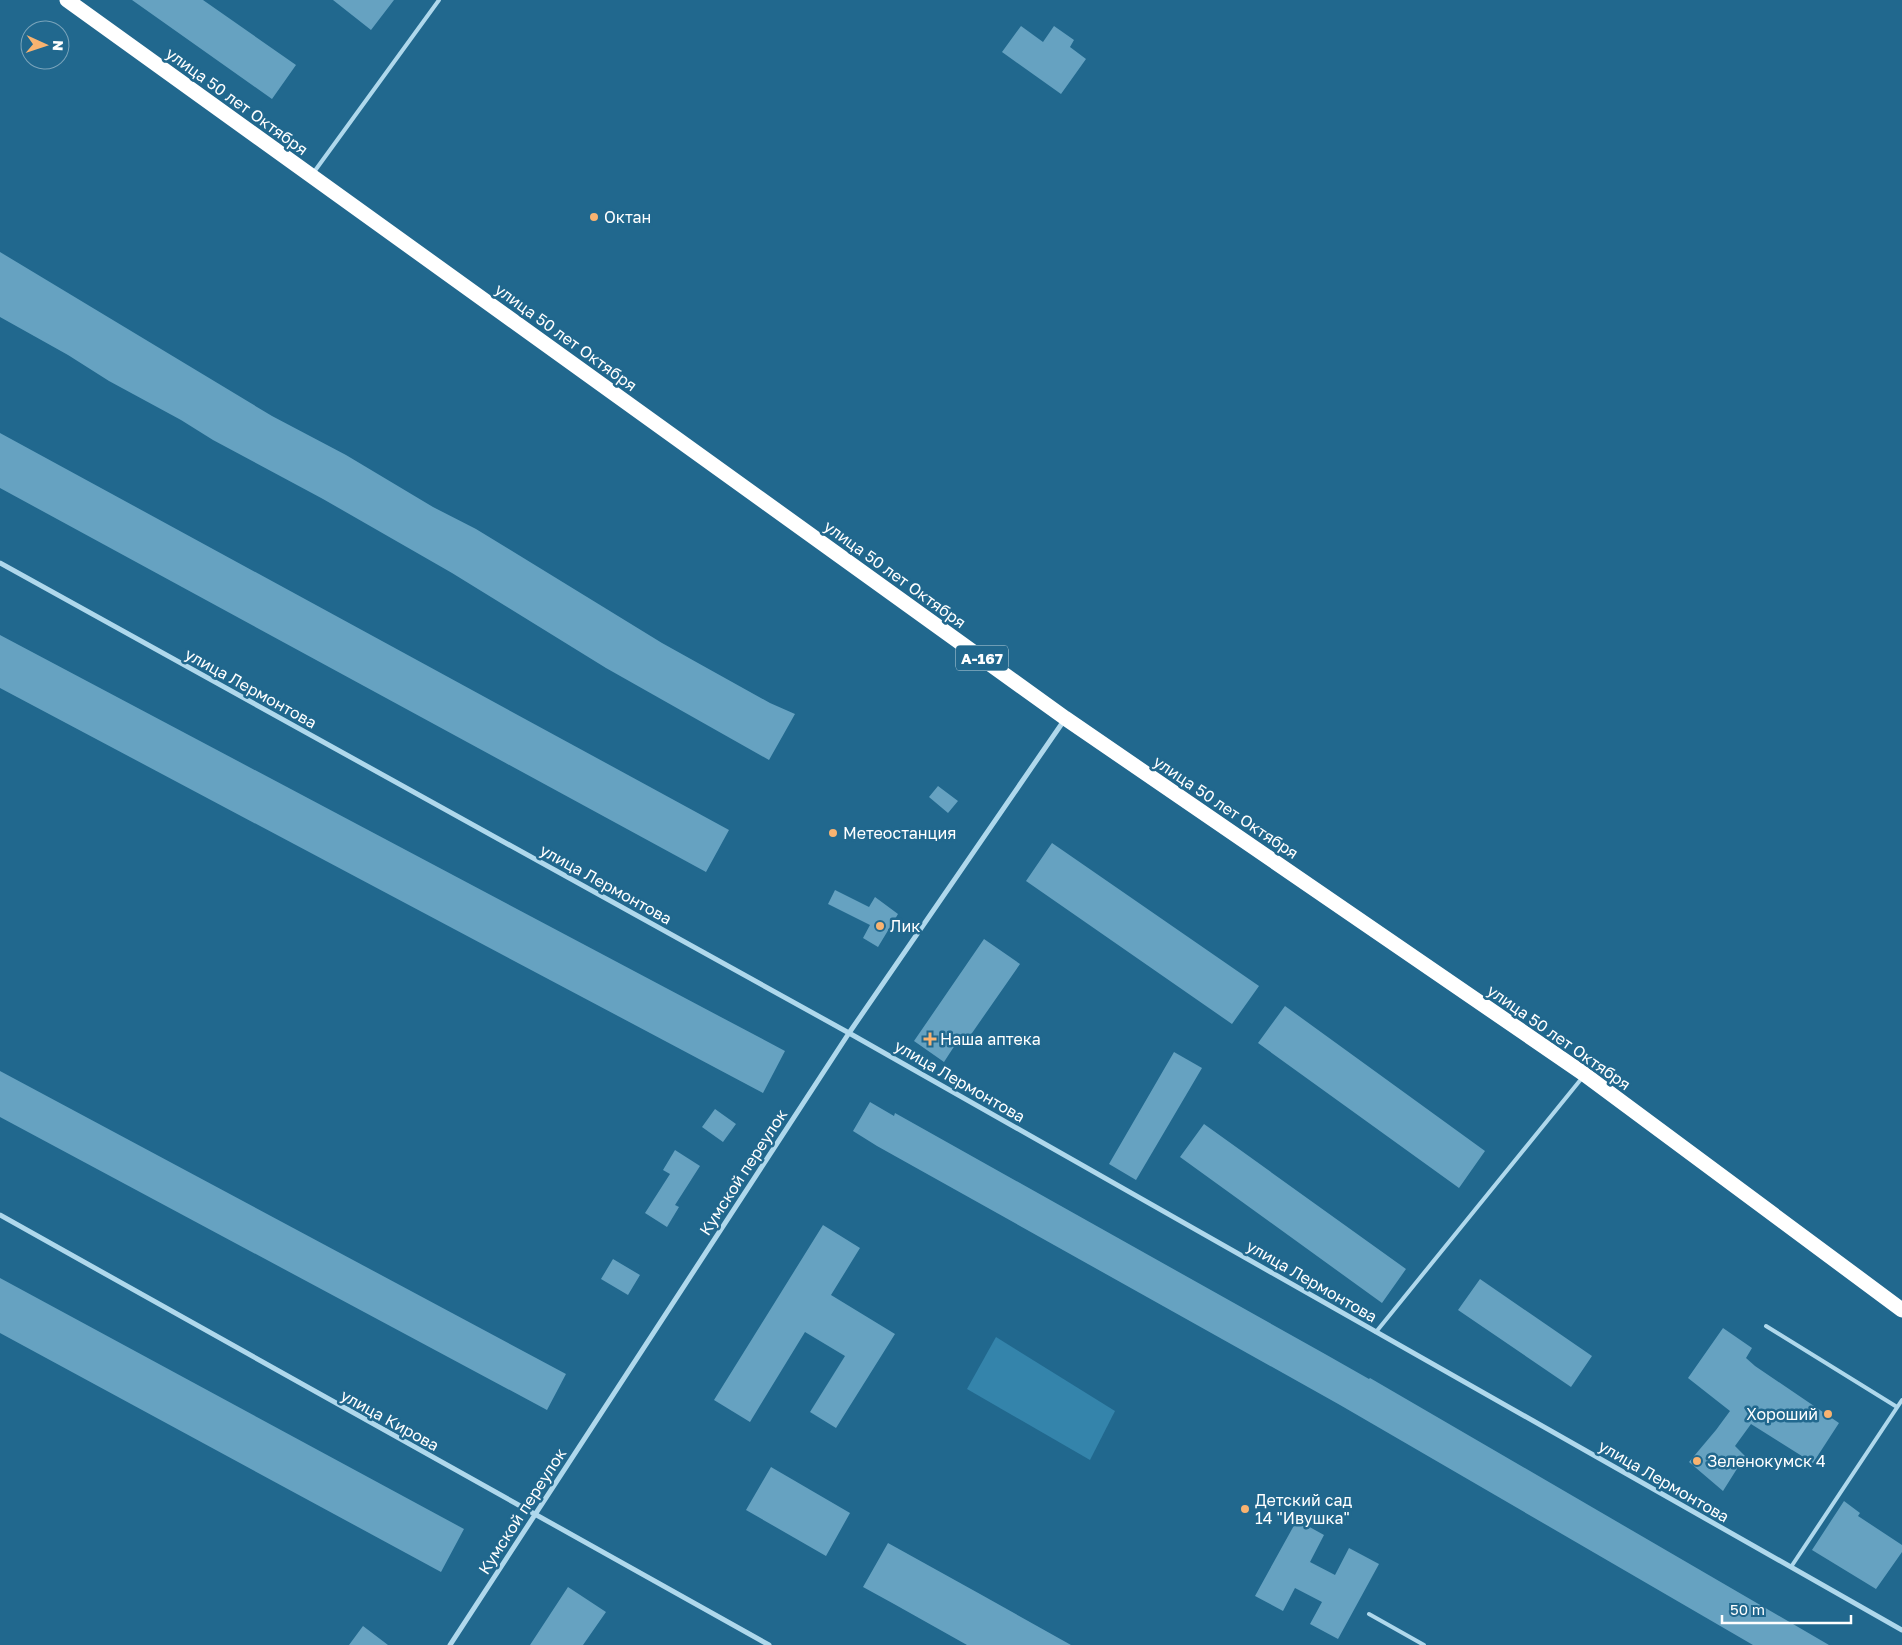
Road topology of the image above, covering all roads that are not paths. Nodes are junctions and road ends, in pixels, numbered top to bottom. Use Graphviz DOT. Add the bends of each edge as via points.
graph roads {
  1 [pos="67,0"];
  2 [pos="439,0"];
  3 [pos="311,175"];
  4 [pos="0,563"];
  5 [pos="1065,718"];
  6 [pos="849,1033"];
  7 [pos="1584,1074"];
  8 [pos="0,1215"];
  9 [pos="1902,1310"];
  10 [pos="1766,1326"];
  11 [pos="1376,1332"];
  12 [pos="1902,1400"];
  13 [pos="1897,1407"];
  14 [pos="535,1515"];
  15 [pos="1791,1567"];
  16 [pos="1369,1614"];
  17 [pos="1902,1630"];
  18 [pos="450,1645"];
  19 [pos="769,1645"];
  20 [pos="1424,1645"];
  1 -- 3 [label="highway, улица 50 лет Октября / А-167"];
  2 -- 3 [label="lane"];
  3 -- 5 [label="highway, улица 50 лет Октября / А-167"];
  4 -- 6 [label="street, улица Лермонтова"];
  5 -- 6 [label="street, Кумской переулок"];
  5 -- 7 [label="highway, улица 50 лет Октября / А-167"];
  6 -- 11 [label="street, улица Лермонтова"];
  6 -- 14 [label="street, Кумской переулок"];
  7 -- 9 [label="highway, улица 50 лет Октября / А-167"];
  7 -- 11 [label="lane"];
  8 -- 14 [label="street, улица Кирова"];
  10 -- 13 [label="lane"];
  11 -- 15 [label="street, улица Лермонтова"];
  12 -- 13 [label="lane"];
  13 -- 15 [label="lane"];
  14 -- 18 [label="street, Кумской переулок"];
  14 -- 19 [label="street, улица Кирова"];
  15 -- 17 [label="street, улица Лермонтова"];
  16 -- 20 [label="lane"];
}
